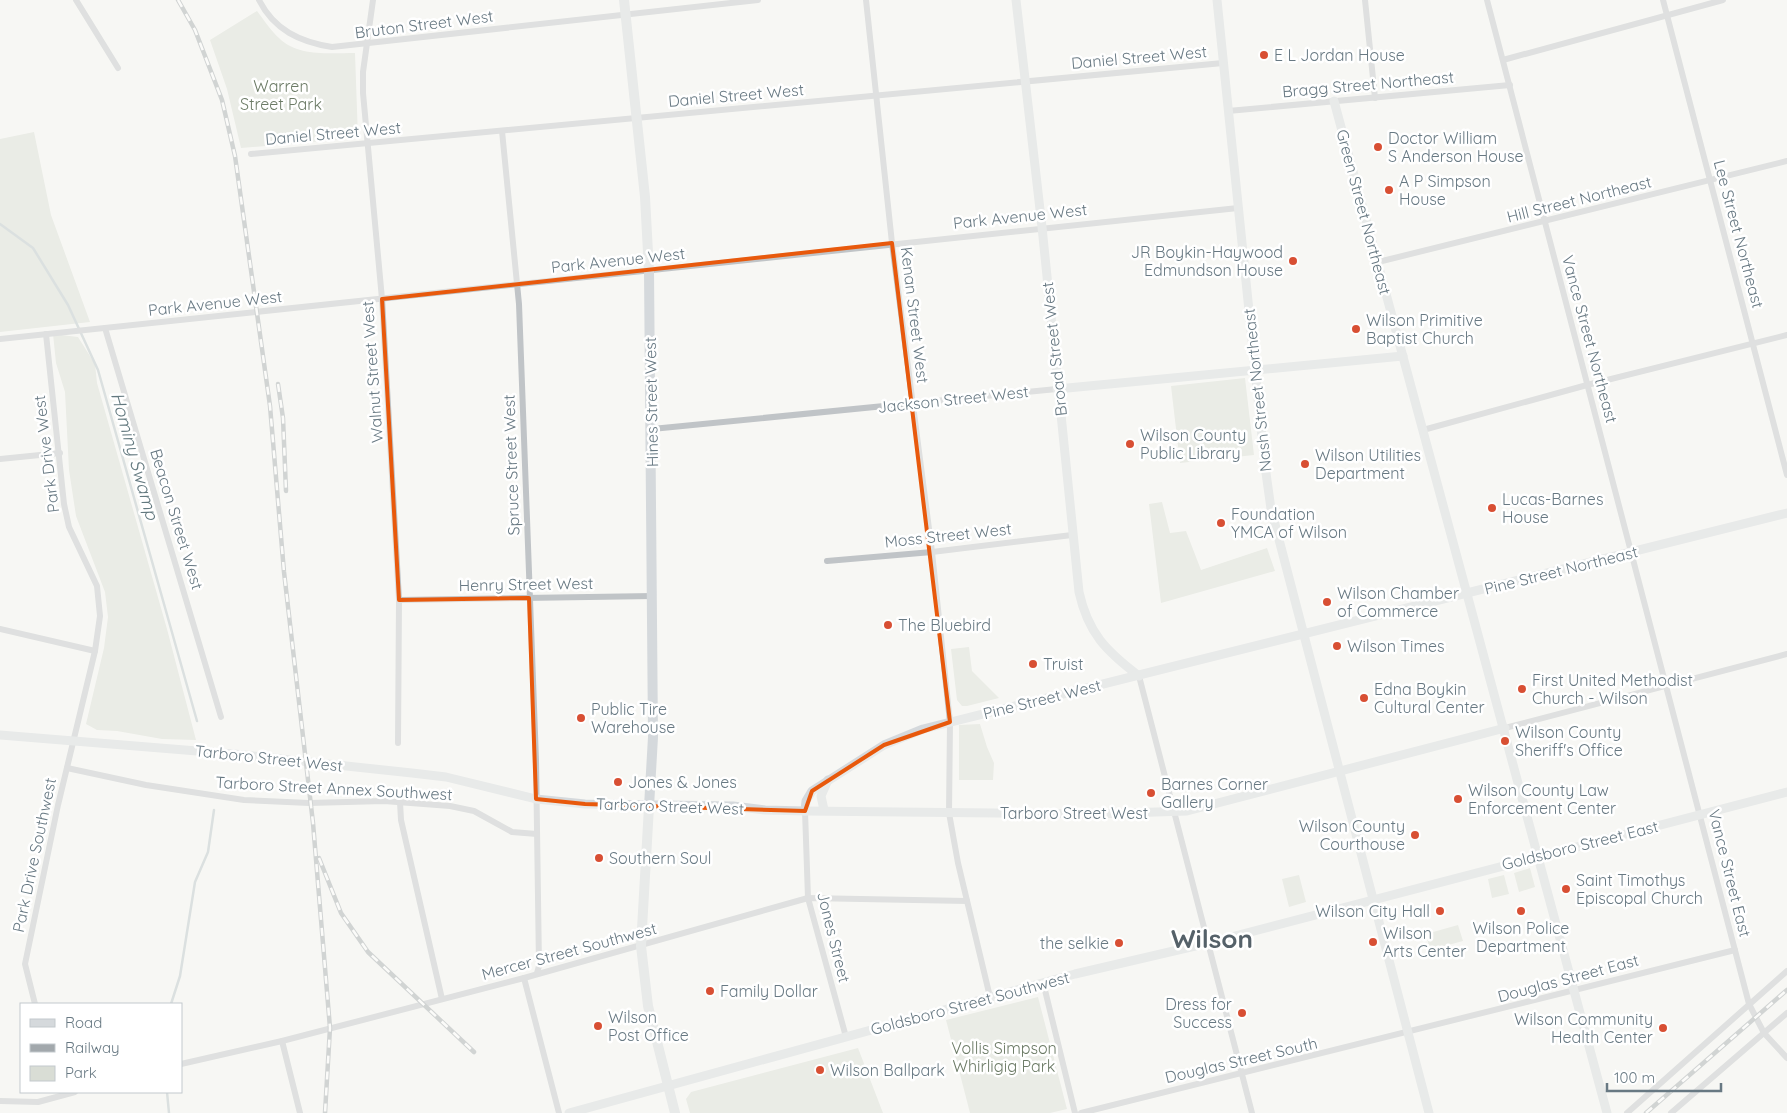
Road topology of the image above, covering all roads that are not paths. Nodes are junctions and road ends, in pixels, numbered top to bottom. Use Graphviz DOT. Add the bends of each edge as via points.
graph roads {
  1 [pos="76,0"];
  2 [pos="259,0"];
  3 [pos="373,0"];
  4 [pos="624,0"];
  5 [pos="758,0"];
  6 [pos="866,0"];
  7 [pos="1016,0"];
  8 [pos="1217,0"];
  9 [pos="1364,0"];
  10 [pos="1487,0"];
  11 [pos="1663,0"];
  12 [pos="1723,0"];
  13 [pos="743,1"];
  14 [pos="626,14"];
  15 [pos="1667,16"];
  16 [pos="367,44"];
  17 [pos="1503,60"];
  18 [pos="1223,63"];
  19 [pos="118,68"];
  20 [pos="1026,82"];
  21 [pos="1510,85"];
  22 [pos="876,95"];
  23 [pos="1375,98"];
  24 [pos="1334,101"];
  25 [pos="1228,111"];
  26 [pos="637,118"];
  27 [pos="502,131"];
  28 [pos="367,144"];
  29 [pos="251,154"];
  30 [pos="1787,161"];
  31 [pos="1710,180"];
  32 [pos="1238,208"];
  33 [pos="1546,222"];
  34 [pos="1042,227"];
  35 [pos="892,243"];
  36 [pos="1378,262"];
  37 [pos="650,270"];
  38 [pos="516,285"];
  39 [pos="382,299"];
  40 [pos="105,328"];
  41 [pos="46,334"];
  42 [pos="1787,335"];
  43 [pos="0,339"];
  44 [pos="1754,343"];
  45 [pos="1403,356"];
  46 [pos="1255,370"];
  47 [pos="1587,385"];
  48 [pos="1057,389"];
  49 [pos="912,403"];
  50 [pos="652,429"];
  51 [pos="1424,430"];
  52 [pos="60,453"];
  53 [pos="0,459"];
  54 [pos="1787,475"];
  55 [pos="1787,513"];
  56 [pos="1072,535"];
  57 [pos="932,552"];
  58 [pos="1632,552"];
  59 [pos="827,561"];
  60 [pos="1468,593"];
  61 [pos="654,596"];
  62 [pos="530,598"];
  63 [pos="399,600"];
  64 [pos="0,629"];
  65 [pos="1306,634"];
  66 [pos="95,651"];
  67 [pos="1787,654"];
  68 [pos="1139,676"];
  69 [pos="1667,684"];
  70 [pos="221,717"];
  71 [pos="950,722"];
  72 [pos="1504,728"];
  73 [pos="0,735"];
  74 [pos="72,740"];
  75 [pos="398,743"];
  76 [pos="67,768"];
  77 [pos="1339,773"];
  78 [pos="828,780"];
  79 [pos="1787,792"];
  80 [pos="536,799"];
  81 [pos="400,802"];
  82 [pos="650,805"];
  83 [pos="824,810"];
  84 [pos="805,811"];
  85 [pos="1175,812"];
  86 [pos="949,813"];
  87 [pos="1701,814"];
  88 [pos="537,834"];
  89 [pos="1538,856"];
  90 [pos="808,898"];
  91 [pos="1372,898"];
  92 [pos="967,900"];
  93 [pos="1208,943"];
  94 [pos="641,946"];
  95 [pos="1735,950"];
  96 [pos="1787,971"];
  97 [pos="537,973"];
  98 [pos="524,978"];
  99 [pos="1043,982"];
  100 [pos="1574,991"];
  101 [pos="990,997"];
  102 [pos="442,999"];
  103 [pos="35,1003"];
  104 [pos="1750,1004"];
  105 [pos="1787,1013"];
  106 [pos="1408,1033"];
  107 [pos="1764,1033"];
  108 [pos="846,1037"];
  109 [pos="282,1041"];
  110 [pos="1787,1058"];
  111 [pos="182,1064"];
  112 [pos="1242,1072"];
  113 [pos="667,1087"];
  114 [pos="62,1093"];
  115 [pos="0,1101"];
  116 [pos="300,1113"];
  117 [pos="559,1113"];
  118 [pos="568,1113"];
  119 [pos="675,1113"];
  120 [pos="1075,1113"];
  121 [pos="1081,1113"];
  122 [pos="1252,1113"];
  123 [pos="1428,1113"];
  124 [pos="1606,1113"];
  125 [pos="1627,1113"];
  126 [pos="1671,1113"];
  1 -- 19 [label="street"];
  2 -- 16 [label="street, Bruton Street West" via="271,20 308,42 332,47"];
  3 -- 16 [label="street, Walnut Street West"];
  4 -- 14 [label="main road, Hines Street West"];
  5 -- 13 [label="street, Bruton Street West"];
  6 -- 22 [label="street, Kenan Street West"];
  7 -- 20 [label="street, Broad Street West"];
  8 -- 18 [label="street, Nash Street Northeast"];
  9 -- 23 [label="street"];
  10 -- 17 [label="street, Vance Street Northeast"];
  11 -- 15 [label="street, Lee Street Northeast"];
  12 -- 15 [label="street"];
  13 -- 14 [label="street, Bruton Street West"];
  14 -- 16 [label="street, Bruton Street West"];
  14 -- 26 [label="main road, Hines Street West"];
  15 -- 17 [label="street"];
  15 -- 31 [label="street, Lee Street Northeast"];
  16 -- 28 [label="street, Walnut Street West" via="363,93"];
  17 -- 21 [label="street, Vance Street Northeast"];
  18 -- 20 [label="street, Daniel Street West"];
  18 -- 25 [label="street, Nash Street Northeast"];
  20 -- 22 [label="street, Daniel Street West"];
  20 -- 34 [label="street, Broad Street West"];
  21 -- 23 [label="street, Bragg Street Northeast"];
  21 -- 33 [label="street, Vance Street Northeast"];
  22 -- 26 [label="street, Daniel Street West"];
  22 -- 35 [label="street, Kenan Street West"];
  23 -- 24 [label="street, Bragg Street Northeast"];
  24 -- 25 [label="street, Bragg Street Northeast"];
  24 -- 36 [label="street, Green Street Northeast"];
  25 -- 32 [label="street, Nash Street Northeast"];
  26 -- 27 [label="street, Daniel Street West"];
  26 -- 37 [label="main road, Hines Street West"];
  27 -- 28 [label="street, Daniel Street West"];
  27 -- 38 [label="street, Spruce Street West"];
  28 -- 29 [label="street, Daniel Street West"];
  28 -- 39 [label="street, Walnut Street West"];
  30 -- 31 [label="street, Hill Street Northeast"];
  31 -- 33 [label="street, Hill Street Northeast"];
  31 -- 44 [label="street, Lee Street Northeast"];
  32 -- 34 [label="street, Park Avenue West"];
  32 -- 46 [label="street, Nash Street Northeast"];
  33 -- 36 [label="street, Hill Street Northeast"];
  33 -- 47 [label="street, Vance Street Northeast"];
  34 -- 35 [label="street, Park Avenue West"];
  34 -- 48 [label="street, Broad Street West"];
  35 -- 37 [label="street, Park Avenue West"];
  35 -- 49 [label="street, Kenan Street West"];
  36 -- 45 [label="street, Green Street Northeast"];
  37 -- 38 [label="street, Park Avenue West"];
  37 -- 50 [label="main road, Hines Street West"];
  38 -- 39 [label="street, Park Avenue West"];
  38 -- 62 [label="street, Spruce Street West"];
  39 -- 40 [label="street, Park Avenue West"];
  39 -- 63 [label="street, Walnut Street West"];
  40 -- 41 [label="street, Park Avenue West"];
  40 -- 70 [label="street, Beacon Street West"];
  41 -- 43 [label="street, Park Avenue West"];
  41 -- 52 [label="street, Park Drive West"];
  42 -- 44 [label="street"];
  44 -- 47 [label="street"];
  44 -- 54 [label="street, Lee Street Northeast"];
  45 -- 46 [label="street, Jackson Street West"];
  45 -- 51 [label="street, Green Street Northeast"];
  46 -- 48 [label="street, Jackson Street West"];
  46 -- 65 [label="street, Nash Street Northeast" via="1271,509"];
  47 -- 51 [label="street"];
  47 -- 58 [label="street, Vance Street Northeast"];
  48 -- 49 [label="street, Jackson Street West"];
  48 -- 56 [label="street, Broad Street West"];
  49 -- 50 [label="street, Jackson Street West"];
  49 -- 57 [label="street, Kenan Street West"];
  50 -- 61 [label="main road, Hines Street West"];
  51 -- 60 [label="street, Green Street Northeast"];
  52 -- 53 [label="street"];
  52 -- 66 [label="street, Park Drive West" via="67,520 97,586 100,616"];
  55 -- 58 [label="street, Pine Street Northeast"];
  56 -- 57 [label="street, Moss Street West"];
  56 -- 68 [label="street, Broad Street West" via="1079,592 1086,617 1105,648"];
  57 -- 59 [label="street, Moss Street West"];
  57 -- 71 [label="street, Kenan Street West"];
  58 -- 60 [label="street, Pine Street Northeast"];
  58 -- 69 [label="street, Vance Street Northeast"];
  60 -- 65 [label="street, Pine Street Northeast"];
  60 -- 72 [label="street, Green Street Northeast"];
  61 -- 62 [label="street, Henry Street West"];
  61 -- 82 [label="main road, Hines Street West"];
  62 -- 63 [label="street, Henry Street West"];
  62 -- 80 [label="street, Spruce Street West"];
  63 -- 75 [label="street, Walnut Street West"];
  64 -- 66 [label="street"];
  65 -- 68 [label="street, Pine Street West"];
  65 -- 77 [label="street, Nash Street Northeast"];
  66 -- 74 [label="street, Park Drive West"];
  67 -- 69 [label="street"];
  68 -- 71 [label="street, Pine Street West"];
  68 -- 85 [label="street"];
  69 -- 72 [label="street"];
  69 -- 87 [label="street, Vance Street East"];
  71 -- 78 [label="street, Pine Street West" via="893,741"];
  71 -- 86 [label="street, Kenan Street West"];
  72 -- 77 [label="street, Tarboro Street West"];
  72 -- 89 [label="street, Green Street Northeast"];
  73 -- 74 [label="street, Tarboro Street West"];
  74 -- 76 [label="street, Park Drive Southwest"];
  74 -- 80 [label="street, Tarboro Street West" via="446,777"];
  76 -- 81 [label="street, Tarboro Street Annex Southwest" via="146,785 244,800"];
  76 -- 103 [label="street, Park Drive Southwest" via="25,964"];
  77 -- 85 [label="street, Tarboro Street West"];
  77 -- 91 [label="street, Nash Street Northeast"];
  78 -- 83 [label="street" via="822,796"];
  78 -- 84 [label="street, Pine Street West" via="812,791"];
  79 -- 87 [label="street, Goldsboro Street East"];
  80 -- 82 [label="street, Tarboro Street West"];
  80 -- 88 [label="street, Spruce Street West"];
  81 -- 88 [label="street, Tarboro Street Annex Southwest" via="474,810 512,832"];
  81 -- 102 [label="street" via="401,820"];
  82 -- 84 [label="street, Tarboro Street West"];
  82 -- 94 [label="main road, Hines Street West"];
  83 -- 84 [label="street, Tarboro Street West"];
  83 -- 86 [label="street, Tarboro Street West"];
  84 -- 90 [label="street, Jones Street"];
  85 -- 86 [label="street, Tarboro Street West"];
  85 -- 93 [label="street"];
  86 -- 92 [label="street, Kenan Street West"];
  87 -- 89 [label="street, Goldsboro Street East"];
  87 -- 95 [label="street, Vance Street East"];
  88 -- 97 [label="street, Spruce Street West"];
  89 -- 91 [label="street, Goldsboro Street East"];
  89 -- 100 [label="street, Green Street Northeast"];
  90 -- 92 [label="street, Mercer Street Southwest"];
  90 -- 94 [label="street, Mercer Street Southwest"];
  90 -- 108 [label="street, Jones Street"];
  91 -- 93 [label="street, Goldsboro Street Southwest"];
  91 -- 106 [label="street, Nash Street Northeast"];
  92 -- 101 [label="street, Kenan Street West"];
  93 -- 99 [label="street, Goldsboro Street Southwest"];
  93 -- 112 [label="street"];
  94 -- 97 [label="street, Mercer Street Southwest"];
  94 -- 113 [label="main road, Hines Street West" via="648,1006"];
  95 -- 100 [label="street, Douglas Street East"];
  95 -- 104 [label="street, Vance Street East"];
  96 -- 104 [label="street"];
  97 -- 98 [label="street, Mercer Street Southwest"];
  98 -- 102 [label="street, Mercer Street Southwest"];
  98 -- 117 [label="street"];
  99 -- 101 [label="street, Goldsboro Street Southwest"];
  99 -- 120 [label="street"];
  100 -- 106 [label="street, Douglas Street East"];
  100 -- 124 [label="street, Green Street Northeast"];
  101 -- 108 [label="street, Goldsboro Street Southwest"];
  102 -- 109 [label="street, Mercer Street Southwest"];
  104 -- 107 [label="street, Vance Street East"];
  104 -- 125 [label="street"];
  105 -- 107 [label="street"];
  106 -- 112 [label="street, Douglas Street South"];
  106 -- 123 [label="street, Nash Street Northeast"];
  107 -- 110 [label="street, Vance Street East"];
  107 -- 126 [label="street"];
  108 -- 113 [label="street, Goldsboro Street Southwest"];
  109 -- 111 [label="street, Mercer Street Southwest"];
  109 -- 116 [label="street"];
  112 -- 121 [label="street, Douglas Street South"];
  112 -- 122 [label="street"];
  113 -- 118 [label="street, Goldsboro Street Southwest"];
  113 -- 119 [label="main road, Hines Street West"];
  114 -- 115 [label="street" via="38,1102"];
}
